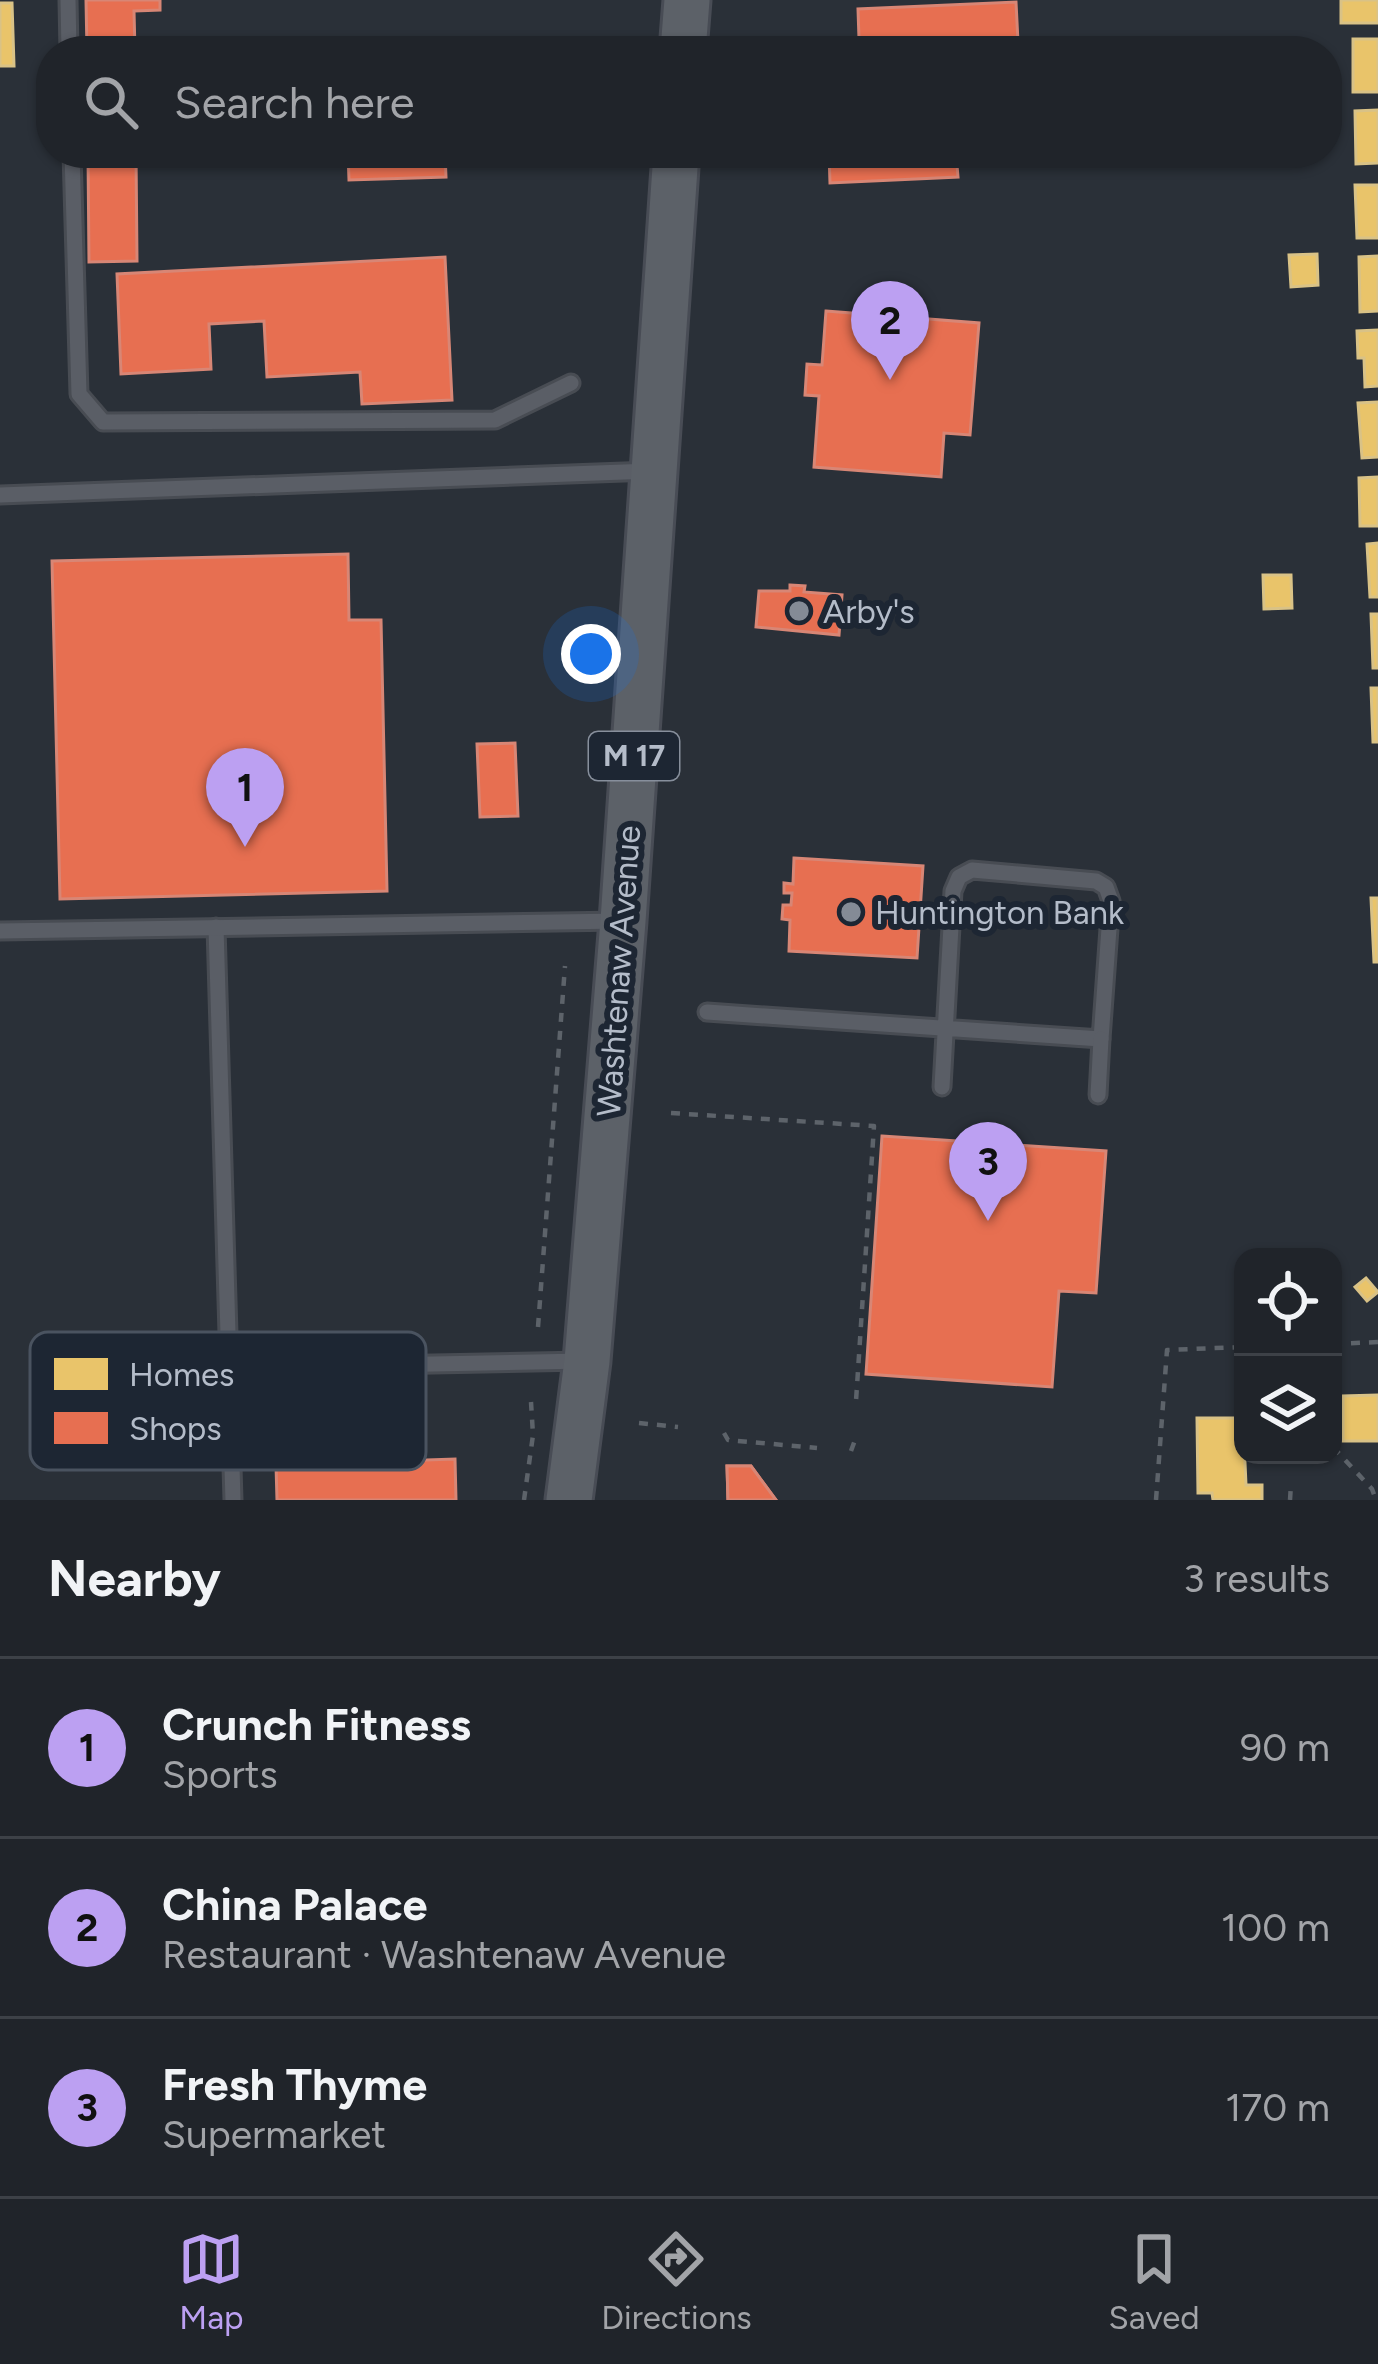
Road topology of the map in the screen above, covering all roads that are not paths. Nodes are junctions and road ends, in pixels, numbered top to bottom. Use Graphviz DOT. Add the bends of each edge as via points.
graph roads {
  1 [pos="68,0"];
  2 [pos="687,0"];
  3 [pos="69,36"];
  4 [pos="684,36"];
  5 [pos="72,168"];
  6 [pos="675,168"];
  7 [pos="571,383"];
  8 [pos="654,471"];
  9 [pos="0,494"];
  10 [pos="623,921"];
  11 [pos="216,927"];
  12 [pos="0,931"];
  13 [pos="707,1012"];
  14 [pos="945,1029"];
  15 [pos="1101,1039"];
  16 [pos="942,1087"];
  17 [pos="1098,1094"];
  18 [pos="228,1332"];
  19 [pos="587,1361"];
  20 [pos="426,1364"];
  21 [pos="232,1470"];
  22 [pos="233,1500"];
  23 [pos="569,1500"];
  1 -- 3 [label="lane"];
  2 -- 4 [label="main road"];
  5 -- 7 [label="lane" via="79,394 103,422 495,420"];
  6 -- 8 [label="main road, Washtenaw Avenue / M 17"];
  8 -- 9 [label="lane"];
  8 -- 10 [label="main road, Washtenaw Avenue / M 17"];
  10 -- 11 [label="lane"];
  10 -- 19 [label="main road, Washtenaw Avenue / M 17"];
  11 -- 12 [label="lane"];
  11 -- 18 [label="lane"];
  13 -- 14 [label="lane"];
  14 -- 15 [label="lane"];
  14 -- 15 [label="lane" via="953,891 972,870 1106,887"];
  14 -- 16 [label="lane"];
  15 -- 17 [label="lane"];
  19 -- 20 [label="lane"];
  19 -- 23 [label="main road, Washtenaw Avenue / M 17"];
  21 -- 22 [label="lane"];
}
